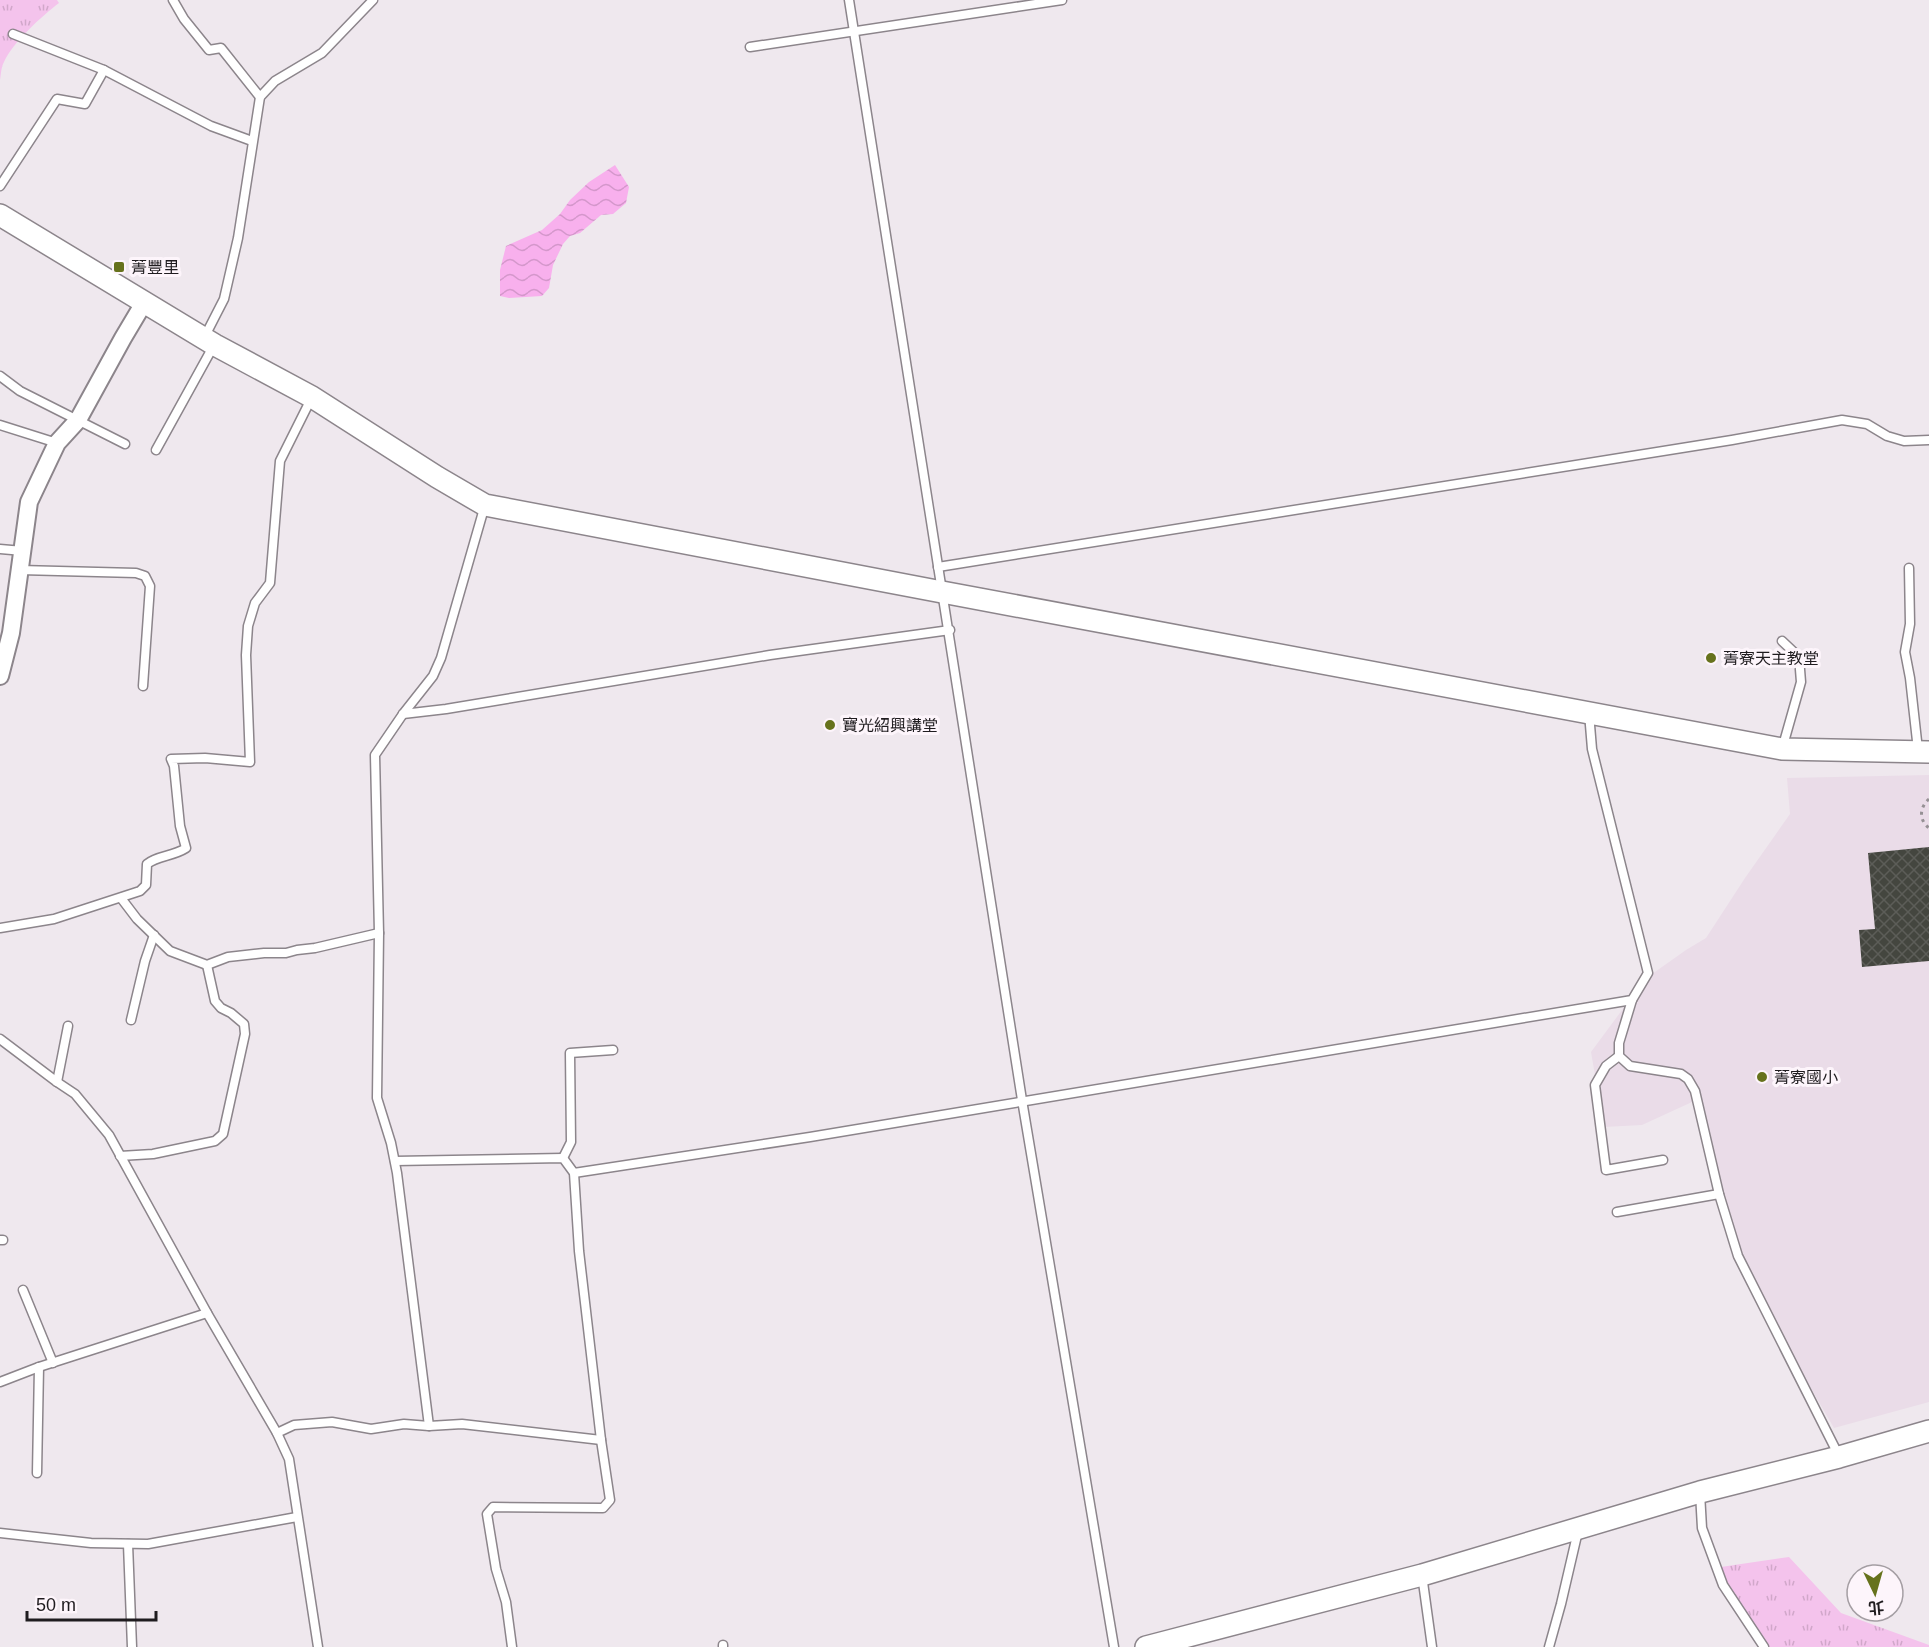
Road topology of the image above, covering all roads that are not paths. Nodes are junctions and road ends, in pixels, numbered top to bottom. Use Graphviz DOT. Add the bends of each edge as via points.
graph roads {
  1 [pos="173,0"];
  2 [pos="373,0"];
  3 [pos="849,0"];
  4 [pos="1062,0"];
  5 [pos="854,32"];
  6 [pos="13,34"];
  7 [pos="750,47"];
  8 [pos="105,70"];
  9 [pos="260,97"];
  10 [pos="252,141"];
  11 [pos="0,186"];
  12 [pos="0,215"];
  13 [pos="145,302"];
  14 [pos="209,342"];
  15 [pos="0,376"];
  16 [pos="312,397"];
  17 [pos="78,420"];
  18 [pos="0,425"];
  19 [pos="1929,440"];
  20 [pos="57,443"];
  21 [pos="125,444"];
  22 [pos="156,450"];
  23 [pos="485,505"];
  24 [pos="0,549"];
  25 [pos="23,551"];
  26 [pos="938,567"];
  27 [pos="1909,568"];
  28 [pos="20,570"];
  29 [pos="942,592"];
  30 [pos="950,630"];
  31 [pos="1782,641"];
  32 [pos="0,676"];
  33 [pos="143,686"];
  34 [pos="1589,713"];
  35 [pos="403,714"];
  36 [pos="1782,749"];
  37 [pos="1924,752"];
  38 [pos="121,898"];
  39 [pos="0,928"];
  40 [pos="379,933"];
  41 [pos="154,935"];
  42 [pos="207,965"];
  43 [pos="1632,1000"];
  44 [pos="131,1020"];
  45 [pos="68,1026"];
  46 [pos="0,1039"];
  47 [pos="613,1050"];
  48 [pos="1619,1056"];
  49 [pos="57,1082"];
  50 [pos="1022,1100"];
  51 [pos="120,1156"];
  52 [pos="563,1158"];
  53 [pos="1663,1160"];
  54 [pos="395,1161"];
  55 [pos="574,1173"];
  56 [pos="1719,1194"];
  57 [pos="1617,1212"];
  58 [pos="23,1290"];
  59 [pos="207,1313"];
  60 [pos="53,1363"];
  61 [pos="39,1367"];
  62 [pos="0,1382"];
  63 [pos="429,1426"];
  64 [pos="1929,1431"];
  65 [pos="277,1433"];
  66 [pos="601,1440"];
  67 [pos="1839,1457"];
  68 [pos="37,1473"];
  69 [pos="1700,1492"];
  70 [pos="297,1517"];
  71 [pos="1579,1528"];
  72 [pos="0,1533"];
  73 [pos="128,1544"];
  74 [pos="1422,1575"];
  75 [pos="1181,1642"];
  76 [pos="132,1647"];
  77 [pos="318,1647"];
  78 [pos="512,1647"];
  79 [pos="1114,1647"];
  80 [pos="1146,1647"];
  81 [pos="1432,1647"];
  82 [pos="1549,1647"];
  83 [pos="1764,1647"];
  1 -- 9 [label="lane" via="209,50 221,48"];
  2 -- 9 [label="lane" via="322,53 275,81"];
  3 -- 5 [label="lane"];
  4 -- 5 [label="lane"];
  5 -- 7 [label="lane"];
  5 -- 26 [label="lane"];
  6 -- 8 [label="lane"];
  8 -- 10 [label="lane" via="211,126"];
  8 -- 11 [label="lane" via="85,104 57,99"];
  9 -- 10 [label="lane"];
  10 -- 14 [label="lane" via="238,238"];
  12 -- 13 [label="street"];
  13 -- 14 [label="street"];
  13 -- 17 [label="street"];
  14 -- 16 [label="street"];
  14 -- 22 [label="lane"];
  15 -- 17 [label="lane" via="20,391"];
  16 -- 23 [label="street"];
  16 -- 38 [label="lane" via="280,461 270,583 255,603 248,626 250,762 171,759 186,848 175,855 153,858 147,864 146,885"];
  17 -- 20 [label="street"];
  17 -- 21 [label="lane"];
  18 -- 20 [label="lane"];
  19 -- 26 [label="lane" via="1904,441 1867,424 1842,420"];
  20 -- 25 [label="street" via="29,502"];
  23 -- 29 [label="street"];
  23 -- 35 [label="lane" via="441,658 433,676"];
  24 -- 25 [label="lane"];
  25 -- 28 [label="street"];
  26 -- 29 [label="lane"];
  27 -- 37 [label="lane" via="1910,624 1905,652"];
  28 -- 32 [label="street"];
  28 -- 33 [label="lane" via="145,576 150,586"];
  29 -- 30 [label="lane"];
  29 -- 34 [label="street"];
  30 -- 35 [label="lane"];
  30 -- 50 [label="lane"];
  31 -- 36 [label="lane" via="1799,657 1801,682"];
  34 -- 36 [label="street"];
  34 -- 43 [label="lane" via="1592,749 1648,973"];
  35 -- 40 [label="lane" via="375,755"];
  36 -- 37 [label="street"];
  38 -- 39 [label="lane" via="54,919"];
  38 -- 41 [label="lane"];
  40 -- 42 [label="lane" via="286,953 228,957"];
  40 -- 54 [label="lane" via="377,1098"];
  41 -- 42 [label="lane" via="170,951"];
  41 -- 44 [label="lane"];
  42 -- 51 [label="lane" via="215,1001 244,1024 245,1034 223,1134 215,1141 153,1154"];
  43 -- 48 [label="lane"];
  43 -- 50 [label="lane"];
  45 -- 49 [label="lane"];
  46 -- 49 [label="lane"];
  47 -- 52 [label="lane" via="570,1053 571,1142"];
  48 -- 53 [label="lane" via="1605,1066 1595,1085 1606,1170"];
  48 -- 56 [label="lane" via="1630,1066 1681,1074 1688,1079 1695,1091"];
  49 -- 51 [label="lane" via="90,1110"];
  50 -- 55 [label="lane"];
  50 -- 79 [label="lane"];
  51 -- 59 [label="lane"];
  52 -- 54 [label="lane"];
  52 -- 55 [label="lane"];
  54 -- 63 [label="lane"];
  55 -- 66 [label="lane"];
  56 -- 57 [label="lane"];
  56 -- 67 [label="lane" via="1738,1256"];
  58 -- 60 [label="lane"];
  59 -- 60 [label="lane"];
  59 -- 65 [label="lane"];
  60 -- 61 [label="lane"];
  61 -- 62 [label="lane"];
  61 -- 68 [label="lane"];
  63 -- 65 [label="lane" via="404,1424 371,1429 332,1422 294,1425"];
  63 -- 66 [label="lane" via="462,1424"];
  64 -- 67 [label="street"];
  65 -- 70 [label="lane" via="290,1459"];
  66 -- 78 [label="lane" via="610,1500 603,1508 493,1507 487,1514 496,1569 507,1602"];
  67 -- 69 [label="street"];
  69 -- 71 [label="street"];
  69 -- 83 [label="lane" via="1702,1528 1723,1586"];
  70 -- 73 [label="lane" via="148,1544"];
  70 -- 77 [label="lane"];
  71 -- 74 [label="street"];
  71 -- 82 [label="lane"];
  72 -- 73 [label="lane"];
  73 -- 76 [label="lane"];
  74 -- 75 [label="street"];
  74 -- 81 [label="lane"];
  75 -- 80 [label="street"];
}
